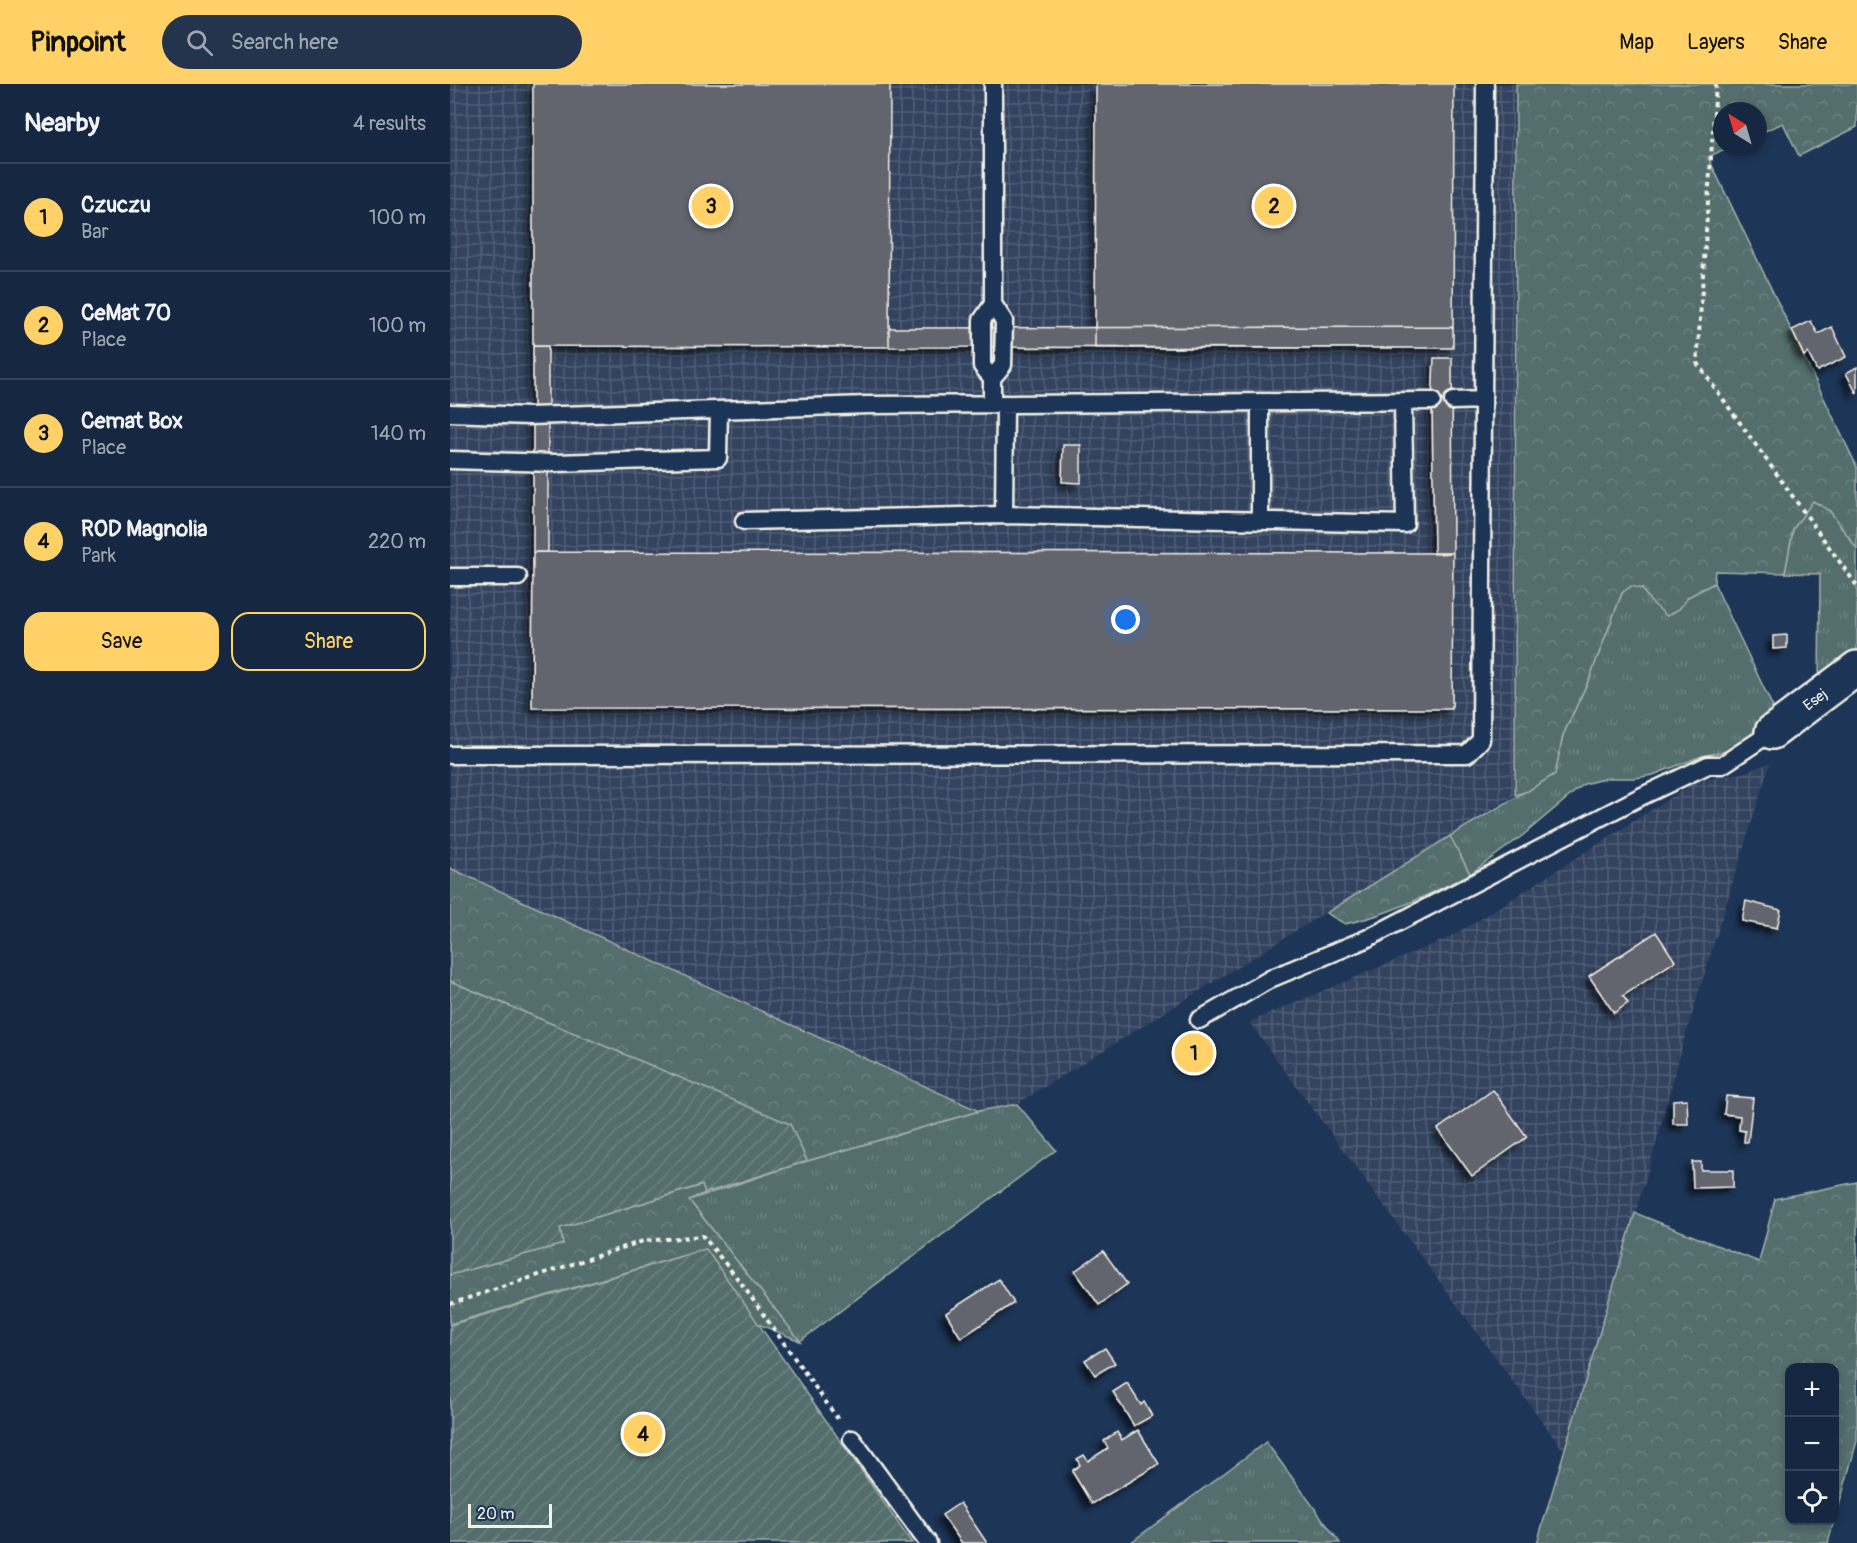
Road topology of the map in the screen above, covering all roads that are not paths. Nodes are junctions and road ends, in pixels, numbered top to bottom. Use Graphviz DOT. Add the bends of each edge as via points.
graph roads {
  1 [pos="993,84"];
  2 [pos="1485,84"];
  3 [pos="1432,400"];
  4 [pos="1483,400"];
  5 [pos="1403,401"];
  6 [pos="1454,401"];
  7 [pos="1260,402"];
  8 [pos="998,403"];
  9 [pos="719,410"];
  10 [pos="450,413"];
  11 [pos="450,460"];
  12 [pos="1004,515"];
  13 [pos="744,521"];
  14 [pos="1260,521"];
  15 [pos="450,577"];
  16 [pos="518,577"];
  17 [pos="1857,668"];
  18 [pos="1772,732"];
  19 [pos="450,755"];
  20 [pos="1199,1020"];
  21 [pos="852,1439"];
  22 [pos="928,1543"];
  1 -- 8 [label="lane" via="993,304 982,320 982,366 992,378"];
  2 -- 4 [label="lane"];
  3 -- 5 [label="lane"];
  4 -- 6 [label="lane"];
  4 -- 19 [label="lane" via="1481,740 1467,754"];
  5 -- 7 [label="lane"];
  5 -- 14 [label="lane" via="1405,524"];
  7 -- 8 [label="lane"];
  7 -- 14 [label="lane"];
  8 -- 9 [label="lane"];
  8 -- 12 [label="lane"];
  9 -- 10 [label="lane" via="529,416"];
  9 -- 11 [label="lane" via="718,459 555,463"];
  12 -- 13 [label="lane"];
  12 -- 14 [label="lane"];
  15 -- 16 [label="lane"];
  17 -- 18 [label="street, Esej"];
  18 -- 20 [label="lane" via="1722,765 1708,765 1638,798 1366,939 1272,978"];
  21 -- 22 [label="lane"];
}
